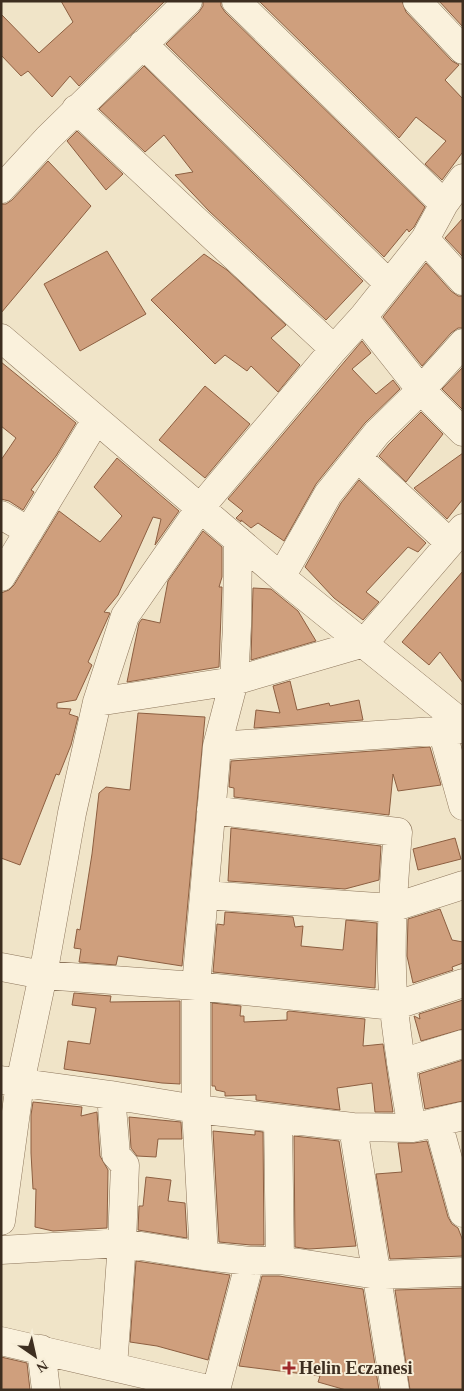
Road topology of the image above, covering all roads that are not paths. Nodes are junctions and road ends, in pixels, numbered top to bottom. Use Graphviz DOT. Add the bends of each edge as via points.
graph roads {
  1 [pos="188,1"];
  2 [pos="236,1"];
  3 [pos="417,1"];
  4 [pos="143,44"];
  5 [pos="463,50"];
  6 [pos="76,109"];
  7 [pos="463,178"];
  8 [pos="1,189"];
  9 [pos="444,204"];
  10 [pos="425,239"];
  11 [pos="463,281"];
  12 [pos="388,284"];
  13 [pos="363,317"];
  14 [pos="1,338"];
  15 [pos="463,342"];
  16 [pos="334,349"];
  17 [pos="420,390"];
  18 [pos="96,420"];
  19 [pos="463,432"];
  20 [pos="358,458"];
  21 [pos="200,508"];
  22 [pos="1,515"];
  23 [pos="29,531"];
  24 [pos="456,536"];
  25 [pos="238,540"];
  26 [pos="1,577"];
  27 [pos="281,577"];
  28 [pos="364,643"];
  29 [pos="234,681"];
  30 [pos="97,702"];
  31 [pos="456,728"];
  32 [pos="217,746"];
  33 [pos="463,806"];
  34 [pos="212,810"];
  35 [pos="463,885"];
  36 [pos="204,895"];
  37 [pos="392,908"];
  38 [pos="1,967"];
  39 [pos="43,975"];
  40 [pos="463,982"];
  41 [pos="196,986"];
  42 [pos="394,1006"];
  43 [pos="463,1044"];
  44 [pos="401,1063"];
  45 [pos="11,1081"];
  46 [pos="111,1095"];
  47 [pos="196,1110"];
  48 [pos="278,1119"];
  49 [pos="451,1120"];
  50 [pos="353,1127"];
  51 [pos="412,1128"];
  52 [pos="463,1213"];
  53 [pos="2,1216"];
  54 [pos="122,1243"];
  55 [pos="1,1250"];
  56 [pos="204,1256"];
  57 [pos="280,1260"];
  58 [pos="250,1261"];
  59 [pos="463,1272"];
  60 [pos="377,1275"];
  61 [pos="1,1341"];
  62 [pos="41,1349"];
  63 [pos="113,1367"];
  64 [pos="154,1383"];
  65 [pos="46,1390"];
  66 [pos="212,1390"];
  67 [pos="216,1390"];
  68 [pos="395,1390"];
  1 -- 4 [label="street"];
  2 -- 9 [label="street"];
  3 -- 5 [label="street"];
  4 -- 6 [label="street"];
  4 -- 12 [label="street"];
  6 -- 8 [label="street"];
  6 -- 16 [label="street"];
  7 -- 9 [label="street"];
  9 -- 10 [label="street"];
  10 -- 11 [label="street"];
  10 -- 12 [label="street"];
  12 -- 13 [label="street"];
  13 -- 16 [label="street"];
  13 -- 17 [label="street"];
  14 -- 18 [label="street"];
  15 -- 17 [label="street"];
  16 -- 21 [label="street"];
  17 -- 19 [label="street"];
  17 -- 20 [label="street"];
  18 -- 21 [label="street"];
  18 -- 23 [label="street"];
  20 -- 24 [label="street"];
  20 -- 27 [label="street" via="328,494"];
  21 -- 25 [label="street"];
  21 -- 30 [label="street" via="125,616"];
  22 -- 23 [label="street"];
  23 -- 26 [label="street"];
  24 -- 28 [label="street"];
  25 -- 27 [label="street"];
  25 -- 29 [label="street"];
  27 -- 28 [label="street"];
  28 -- 29 [label="street"];
  28 -- 31 [label="street"];
  29 -- 30 [label="street"];
  29 -- 32 [label="street"];
  30 -- 39 [label="street" via="72,814"];
  31 -- 32 [label="street"];
  31 -- 33 [label="street"];
  32 -- 34 [label="street"];
  34 -- 36 [label="street"];
  34 -- 37 [label="street" via="398,832"];
  35 -- 37 [label="street"];
  36 -- 37 [label="street"];
  36 -- 41 [label="street"];
  37 -- 42 [label="street"];
  38 -- 39 [label="street"];
  39 -- 41 [label="street"];
  39 -- 45 [label="street"];
  40 -- 42 [label="street"];
  41 -- 42 [label="street"];
  41 -- 47 [label="street"];
  42 -- 44 [label="street"];
  43 -- 44 [label="street"];
  44 -- 51 [label="street"];
  45 -- 46 [label="street"];
  45 -- 53 [label="street"];
  46 -- 47 [label="street"];
  46 -- 54 [label="street" via="116,1155 125,1165"];
  47 -- 48 [label="street"];
  47 -- 56 [label="street"];
  48 -- 50 [label="street"];
  48 -- 57 [label="street"];
  49 -- 51 [label="street"];
  49 -- 52 [label="street"];
  50 -- 51 [label="street"];
  50 -- 60 [label="street"];
  54 -- 55 [label="street"];
  54 -- 56 [label="street"];
  54 -- 63 [label="street"];
  56 -- 58 [label="street"];
  57 -- 58 [label="street"];
  57 -- 60 [label="street"];
  58 -- 67 [label="street"];
  59 -- 60 [label="street"];
  60 -- 68 [label="street"];
  61 -- 62 [label="street"];
  62 -- 63 [label="street"];
  62 -- 65 [label="street"];
  63 -- 64 [label="street"];
  64 -- 66 [label="street"];
}
